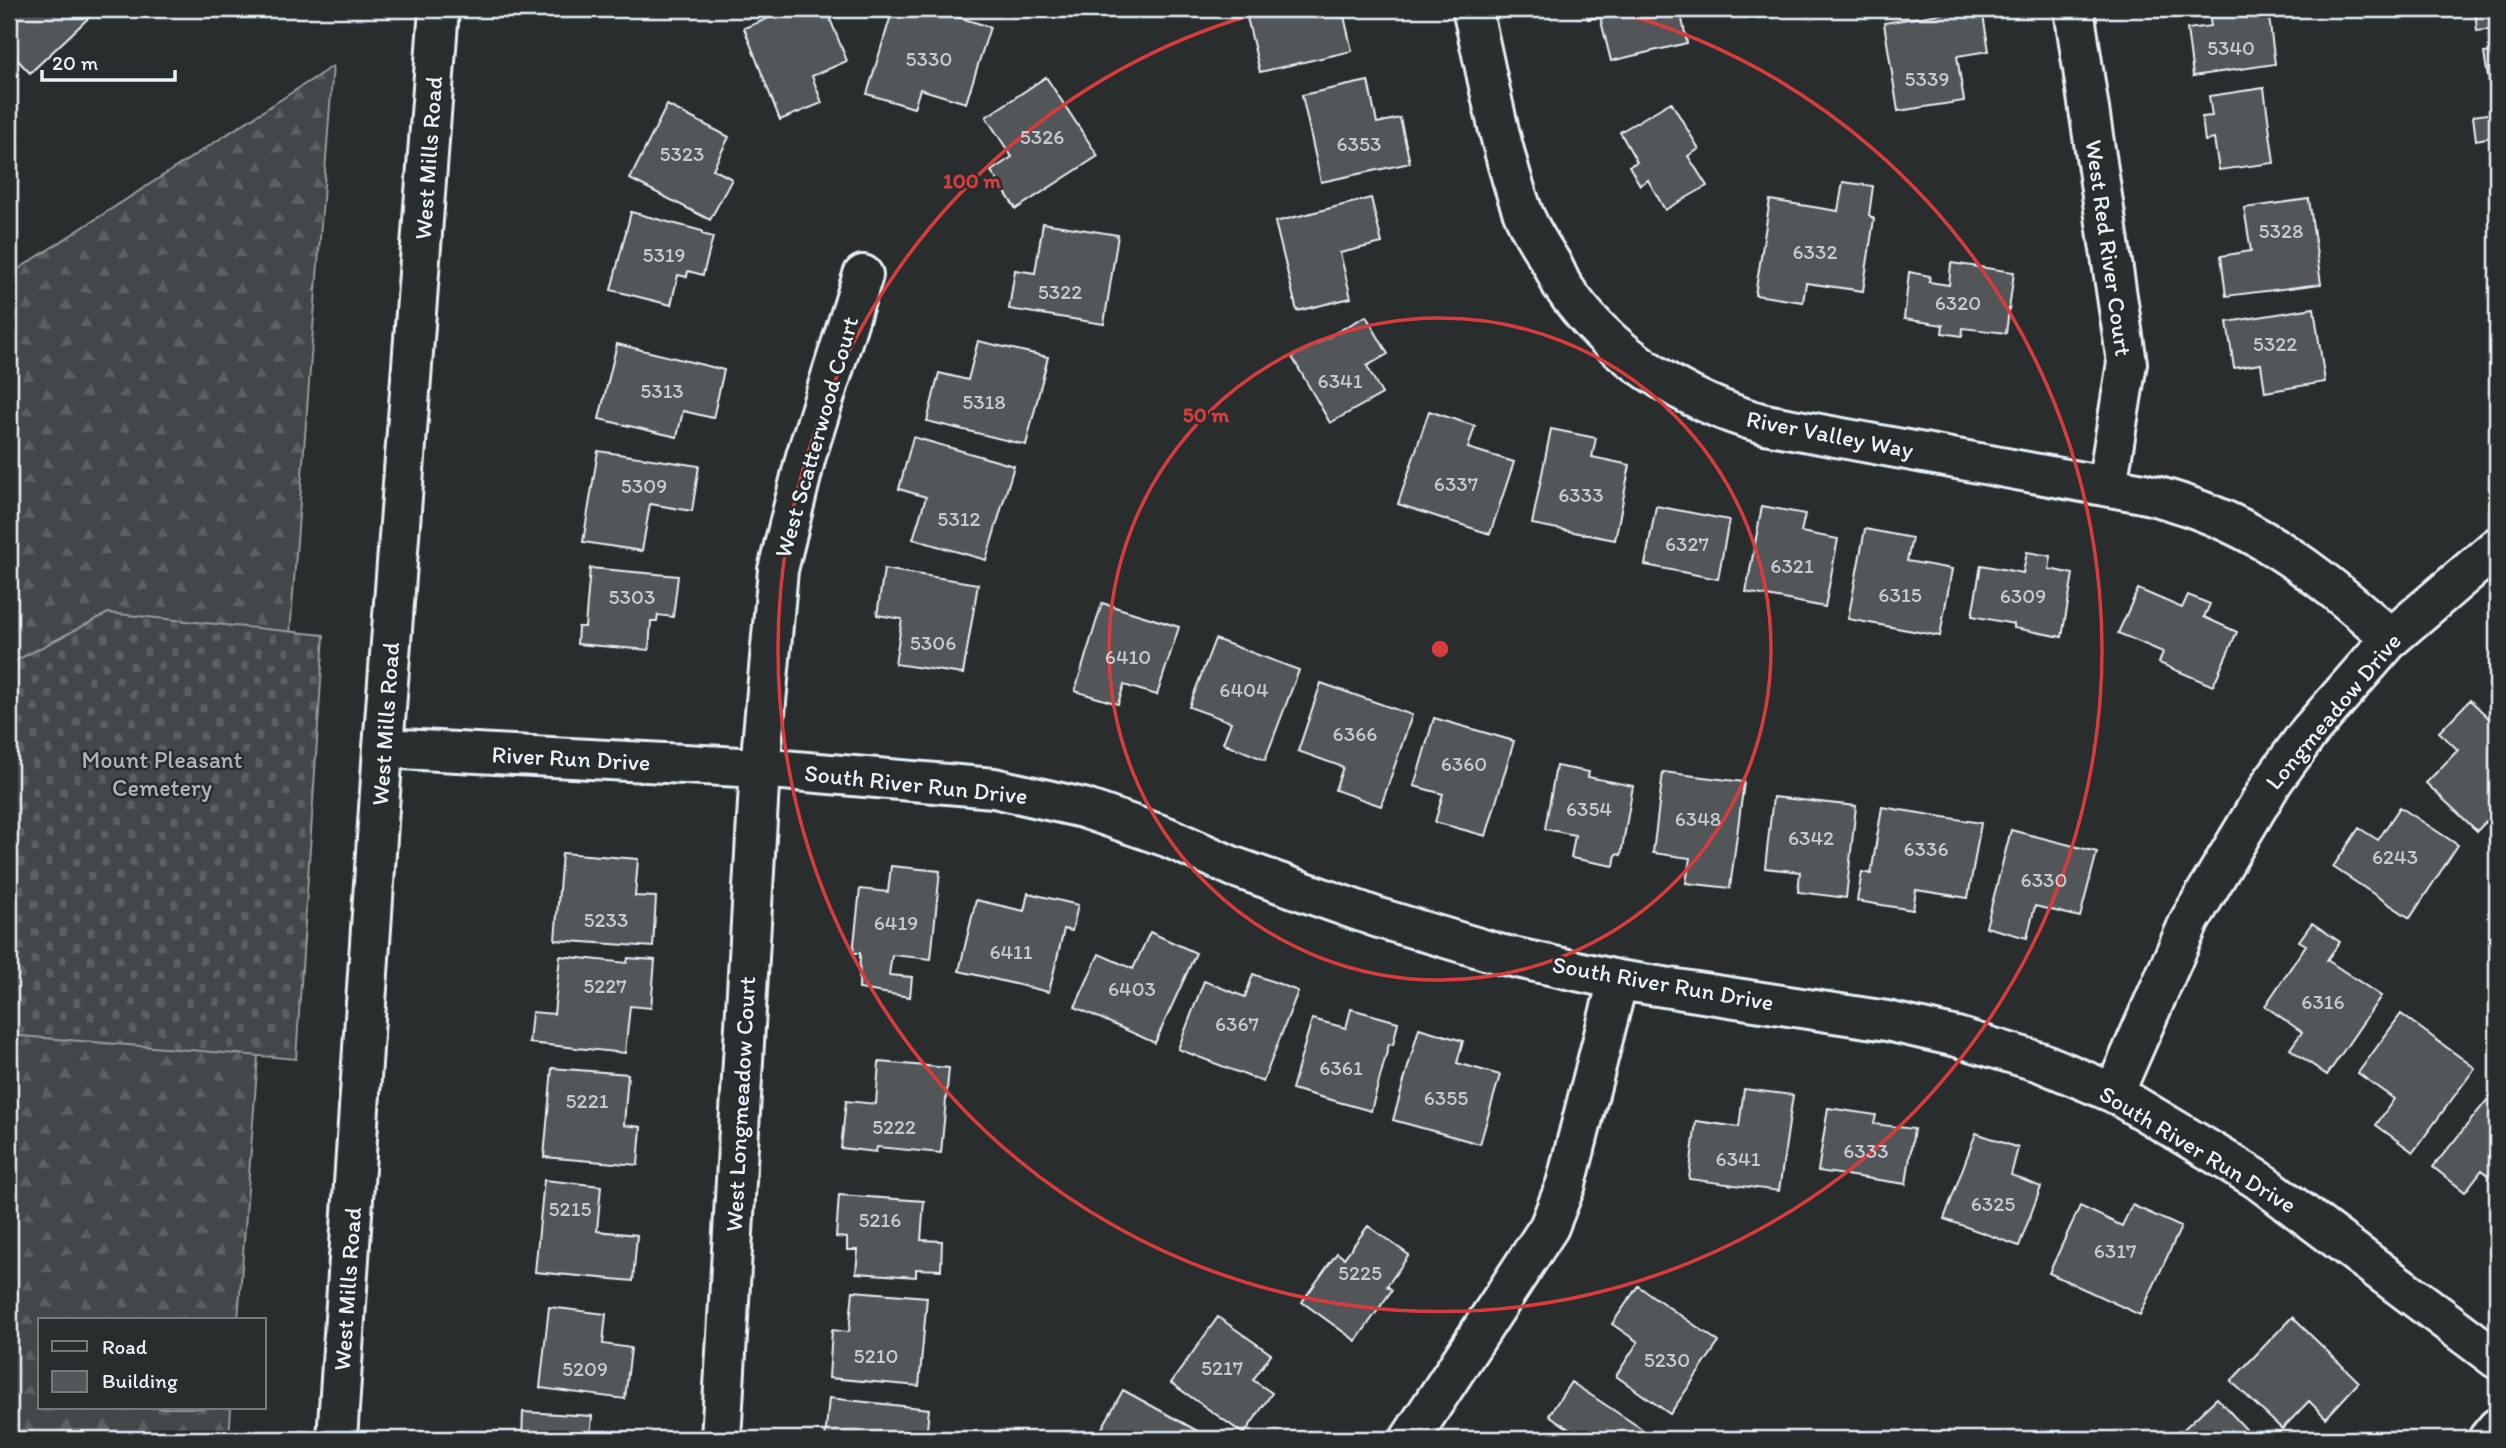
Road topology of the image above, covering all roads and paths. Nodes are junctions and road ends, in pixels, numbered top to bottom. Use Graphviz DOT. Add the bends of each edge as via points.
graph roads {
  1 [pos="439,9"];
  2 [pos="1472,9"];
  3 [pos="2074,9"];
  4 [pos="863,275"];
  5 [pos="2107,486"];
  6 [pos="2497,547"];
  7 [pos="2391,638"];
  8 [pos="383,748"];
  9 [pos="760,768"];
  10 [pos="1618,979"];
  11 [pos="2114,1093"];
  12 [pos="2497,1359"];
  13 [pos="2497,1428"];
  14 [pos="337,1439"];
  15 [pos="721,1439"];
  16 [pos="1410,1439"];
  17 [pos="2488,1439"];
  1 -- 8 [label="street, West Mills Road"];
  2 -- 5 [label="street, River Valley Way" via="1509,166 1522,211 1541,250 1563,286 1598,327 1649,371 1717,408 1765,424"];
  3 -- 5 [label="street, West Red River Court" via="2127,363"];
  4 -- 9 [label="street, West Scatterwood Court" via="806,456 778,570"];
  5 -- 7 [label="street, River Valley Way" via="2185,505 2261,538 2329,582"];
  6 -- 7 [label="street, Longmeadow Drive"];
  7 -- 11 [label="street, Longmeadow Drive" via="2309,732 2255,806 2190,920"];
  8 -- 9 [label="street, River Run Drive"];
  8 -- 14 [label="street, West Mills Road"];
  9 -- 10 [label="street, South River Run Drive" via="994,788 1083,808 1379,918 1499,954"];
  9 -- 15 [label="street, West Longmeadow Court"];
  10 -- 11 [label="street, South River Run Drive" via="1899,1023 2040,1062"];
  10 -- 16 [label="street" via="1566,1184 1549,1227"];
  11 -- 12 [label="street, South River Run Drive" via="2257,1179"];
  13 -- 17 [label="street"];
}
